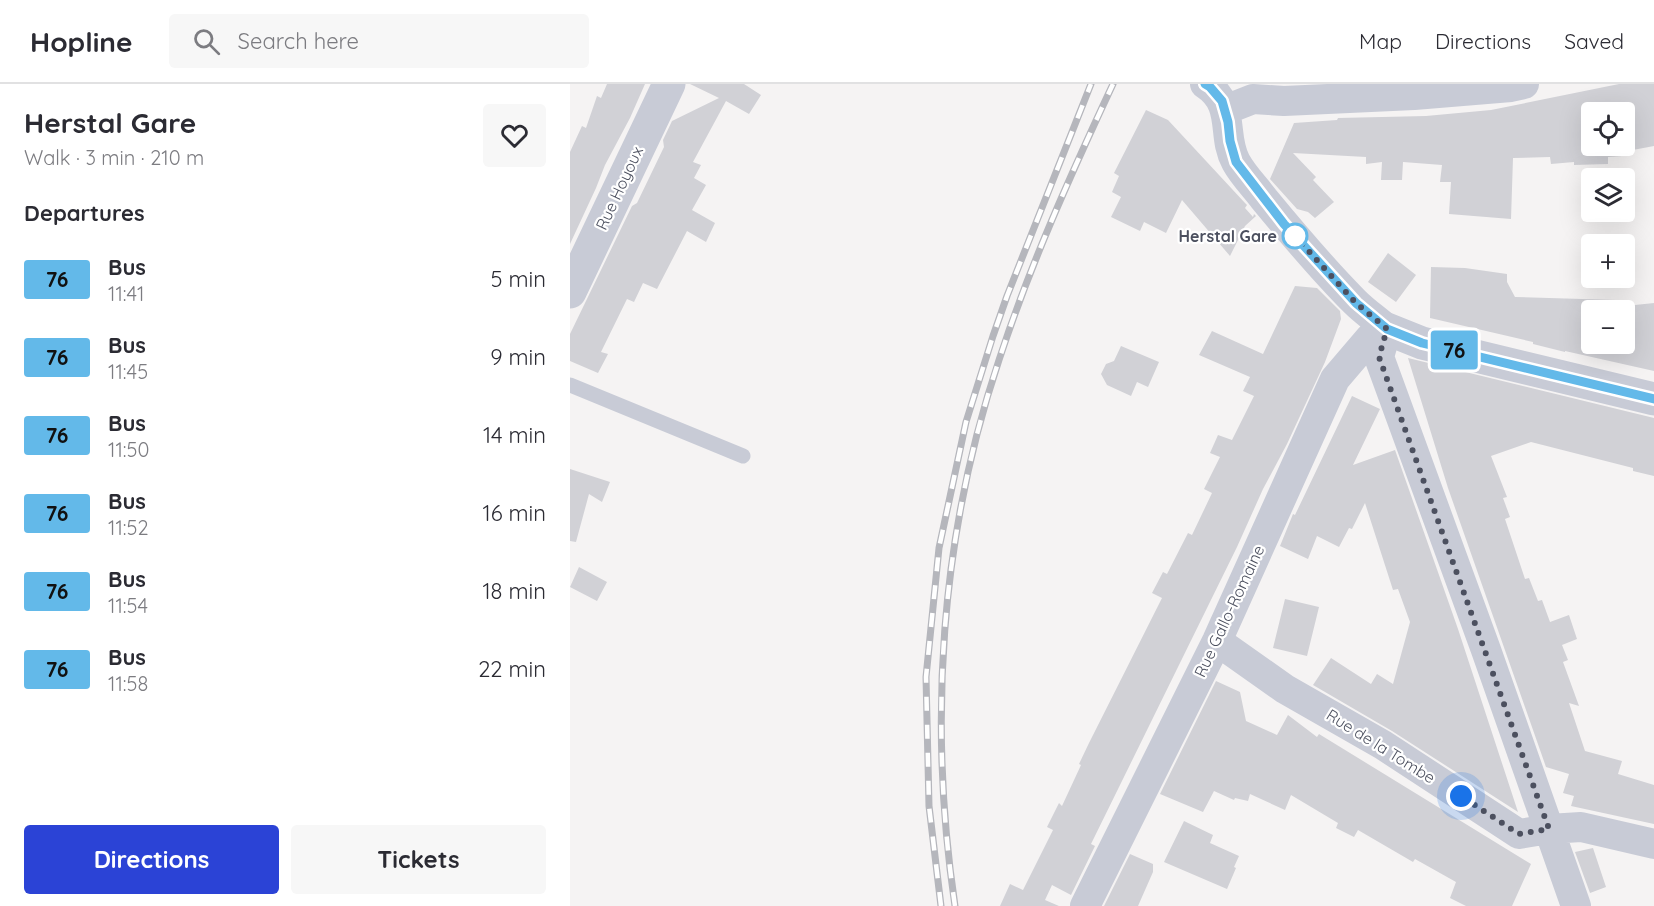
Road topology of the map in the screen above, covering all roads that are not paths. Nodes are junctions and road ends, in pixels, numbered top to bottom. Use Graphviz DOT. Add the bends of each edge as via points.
graph roads {
  1 [pos="669,84"];
  2 [pos="1524,84"];
  3 [pos="1213,91"];
  4 [pos="570,292"];
  5 [pos="1387,329"];
  6 [pos="570,384"];
  7 [pos="1654,399"];
  8 [pos="743,456"];
  9 [pos="1217,641"];
  10 [pos="1549,829"];
  11 [pos="1654,844"];
  12 [pos="1085,906"];
  13 [pos="1576,906"];
  1 -- 4 [label="street, Rue Hoyoux"];
  2 -- 3 [label="street" via="1414,95 1284,101"];
  3 -- 5 [label="street" via="1228,122 1236,162 1284,224 1356,303"];
  5 -- 7 [label="street" via="1422,343"];
  5 -- 9 [label="street, Rue Gallo-Romaine" via="1370,338 1335,379"];
  5 -- 10 [label="street" via="1379,357"];
  6 -- 8 [label="lane"];
  9 -- 10 [label="street, Rue de la Tombe" via="1519,834"];
  9 -- 12 [label="street, Rue Gallo-Romaine"];
  10 -- 11 [label="street, Rue de la Tombe" via="1581,827"];
  10 -- 13 [label="street"];
}
